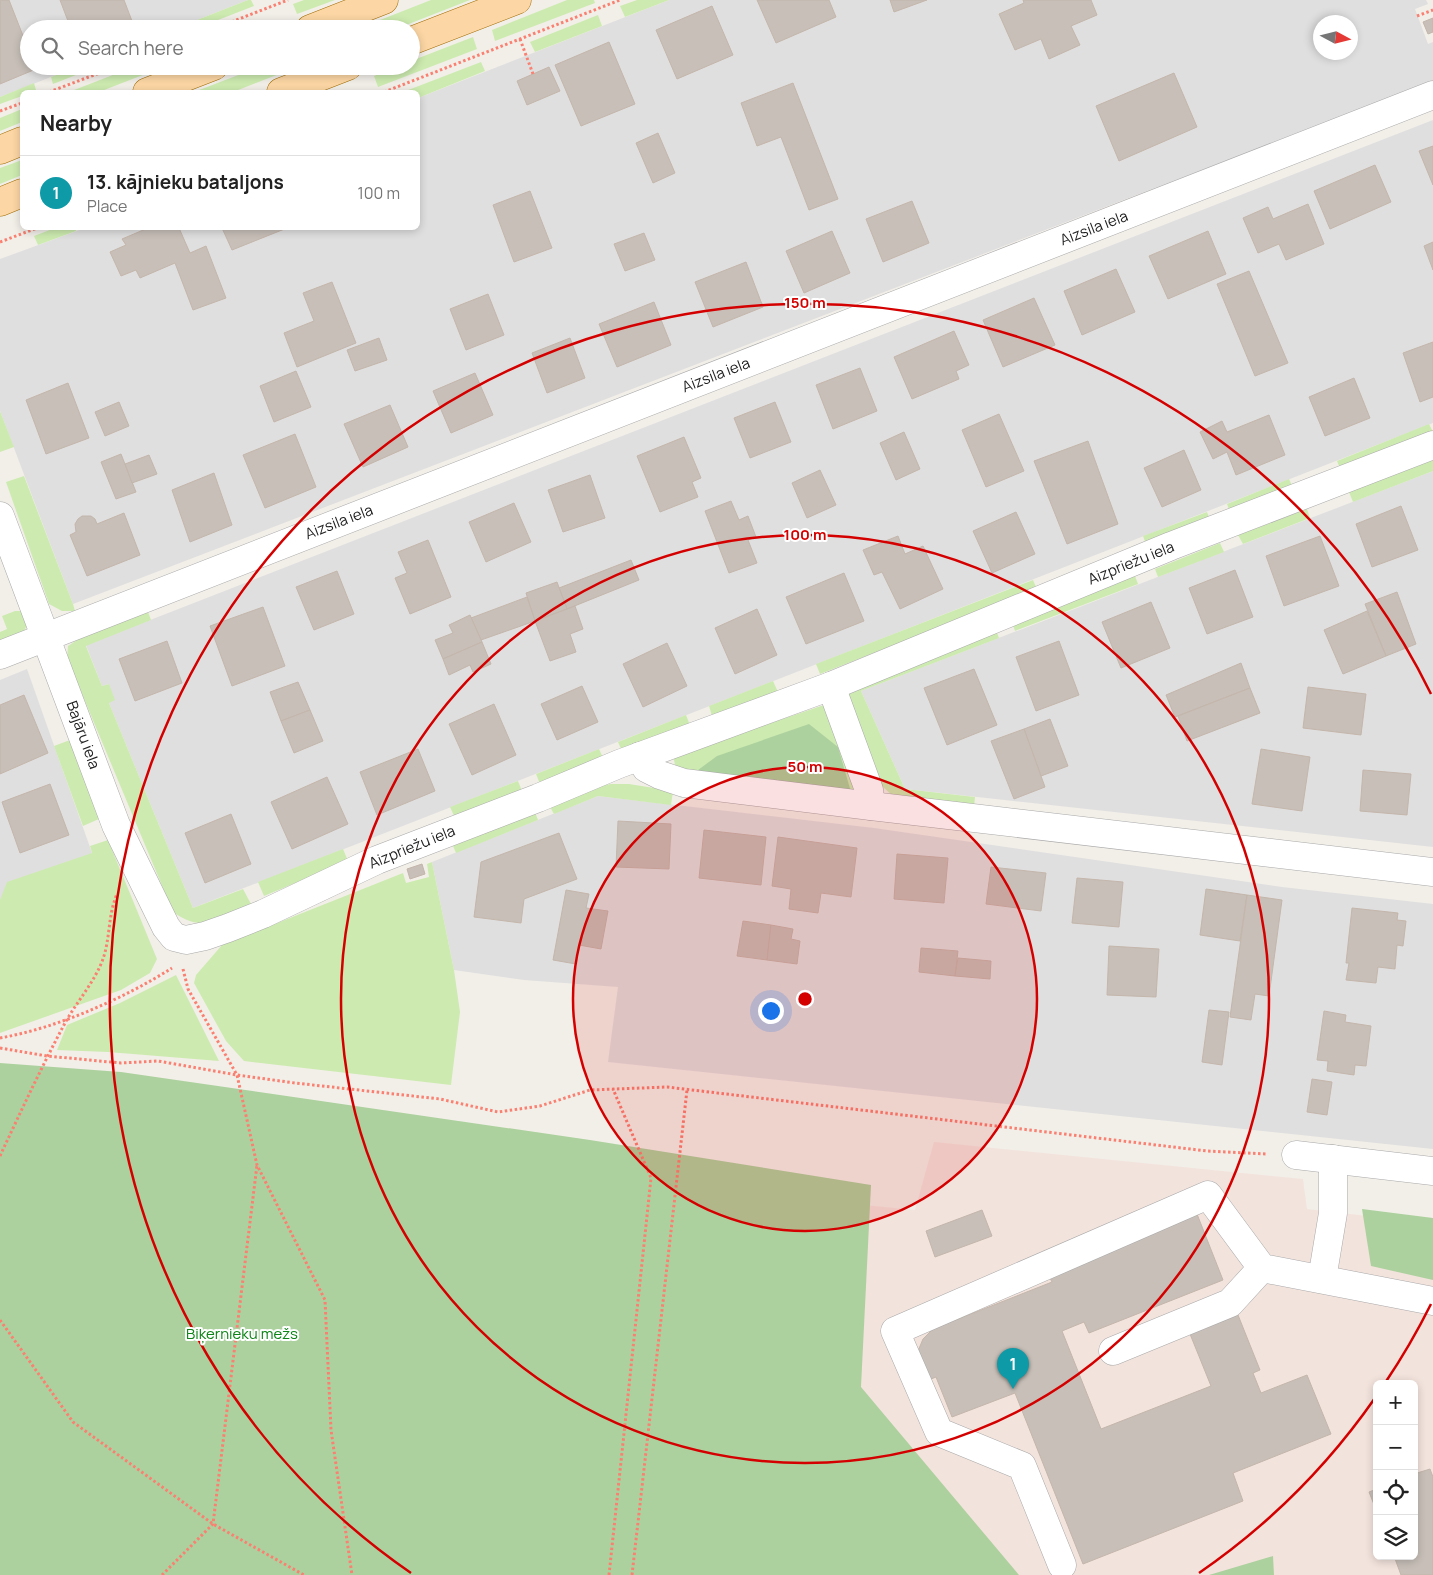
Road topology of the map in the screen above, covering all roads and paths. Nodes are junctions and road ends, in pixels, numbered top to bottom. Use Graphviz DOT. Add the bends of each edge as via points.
graph roads {
  1 [pos="288,0"];
  2 [pos="384,0"];
  3 [pos="517,0"];
  4 [pos="620,0"];
  5 [pos="1433,10"];
  6 [pos="1418,16"];
  7 [pos="237,20"];
  8 [pos="333,20"];
  9 [pos="420,38"];
  10 [pos="520,39"];
  11 [pos="533,74"];
  12 [pos="94,75"];
  13 [pos="191,75"];
  14 [pos="325,75"];
  15 [pos="54,90"];
  16 [pos="152,90"];
  17 [pos="286,90"];
  18 [pos="389,90"];
  19 [pos="1433,95"];
  20 [pos="20,104"];
  21 [pos="0,111"];
  22 [pos="20,142"];
  23 [pos="0,150"];
  24 [pos="20,194"];
  25 [pos="0,202"];
  26 [pos="32,230"];
  27 [pos="0,242"];
  28 [pos="1433,445"];
  29 [pos="0,516"];
  30 [pos="46,636"];
  31 [pos="0,655"];
  32 [pos="831,686"];
  33 [pos="640,756"];
  34 [pos="871,806"];
  35 [pos="133,861"];
  36 [pos="1433,872"];
  37 [pos="184,951"];
  38 [pos="175,966"];
  39 [pos="67,1019"];
  40 [pos="0,1038"];
  41 [pos="0,1048"];
  42 [pos="47,1056"];
  43 [pos="237,1075"];
  44 [pos="613,1090"];
  45 [pos="687,1090"];
  46 [pos="1296,1155"];
  47 [pos="0,1156"];
  48 [pos="1333,1159"];
  49 [pos="257,1165"];
  50 [pos="1433,1171"];
  51 [pos="1262,1268"];
  52 [pos="1322,1280"];
  53 [pos="1433,1301"];
  54 [pos="0,1320"];
  55 [pos="1113,1352"];
  56 [pos="213,1524"];
  57 [pos="1062,1565"];
  58 [pos="162,1575"];
  59 [pos="304,1575"];
  60 [pos="352,1575"];
  61 [pos="609,1575"];
  62 [pos="632,1575"];
  1 -- 7 [label="path"];
  2 -- 8 [label="main road"];
  3 -- 9 [label="main road"];
  4 -- 10 [label="path"];
  5 -- 6 [label="path"];
  10 -- 11 [label="path"];
  10 -- 18 [label="path"];
  12 -- 15 [label="path"];
  13 -- 16 [label="main road"];
  14 -- 17 [label="main road"];
  19 -- 30 [label="street, Aizsila iela"];
  20 -- 21 [label="path"];
  22 -- 23 [label="main road"];
  24 -- 25 [label="main road"];
  26 -- 27 [label="path"];
  28 -- 32 [label="street, Aizpriežu iela" via="1171,546"];
  29 -- 30 [label="street, Bajāru iela"];
  30 -- 31 [label="street, Aizsila iela"];
  30 -- 35 [label="street, Bajāru iela" via="116,826"];
  32 -- 33 [label="street, Aizpriežu iela"];
  32 -- 34 [label="street" via="869,790"];
  33 -- 34 [label="street" via="646,768 684,783"];
  33 -- 37 [label="street, Aizpriežu iela" via="377,860 263,914 205,936"];
  34 -- 36 [label="street"];
  35 -- 37 [label="street, Bajāru iela" via="166,927"];
  35 -- 39 [label="path" via="112,906 107,947 100,966"];
  37 -- 43 [label="path" via="188,989"];
  38 -- 39 [label="path" via="126,994"];
  39 -- 40 [label="path" via="26,1034"];
  39 -- 42 [label="path"];
  41 -- 42 [label="path"];
  42 -- 43 [label="path" via="121,1064 158,1061"];
  42 -- 47 [label="path"];
  43 -- 44 [label="path" via="440,1099 498,1112 540,1106 590,1090"];
  43 -- 49 [label="path"];
  44 -- 45 [label="path" via="667,1087"];
  44 -- 61 [label="path" via="651,1178"];
  45 -- 46 [label="path" via="1207,1151"];
  45 -- 62 [label="path"];
  46 -- 48 [label="street"];
  48 -- 50 [label="street"];
  48 -- 52 [label="street" via="1333,1213"];
  49 -- 56 [label="path"];
  49 -- 60 [label="path" via="325,1300 331,1430"];
  51 -- 52 [label="street"];
  51 -- 55 [label="street" via="1230,1303"];
  51 -- 57 [label="street" via="1208,1195 895,1332 939,1432 1022,1466"];
  52 -- 53 [label="street"];
  54 -- 56 [label="path" via="73,1422"];
  56 -- 58 [label="path"];
  56 -- 59 [label="path"];
}
